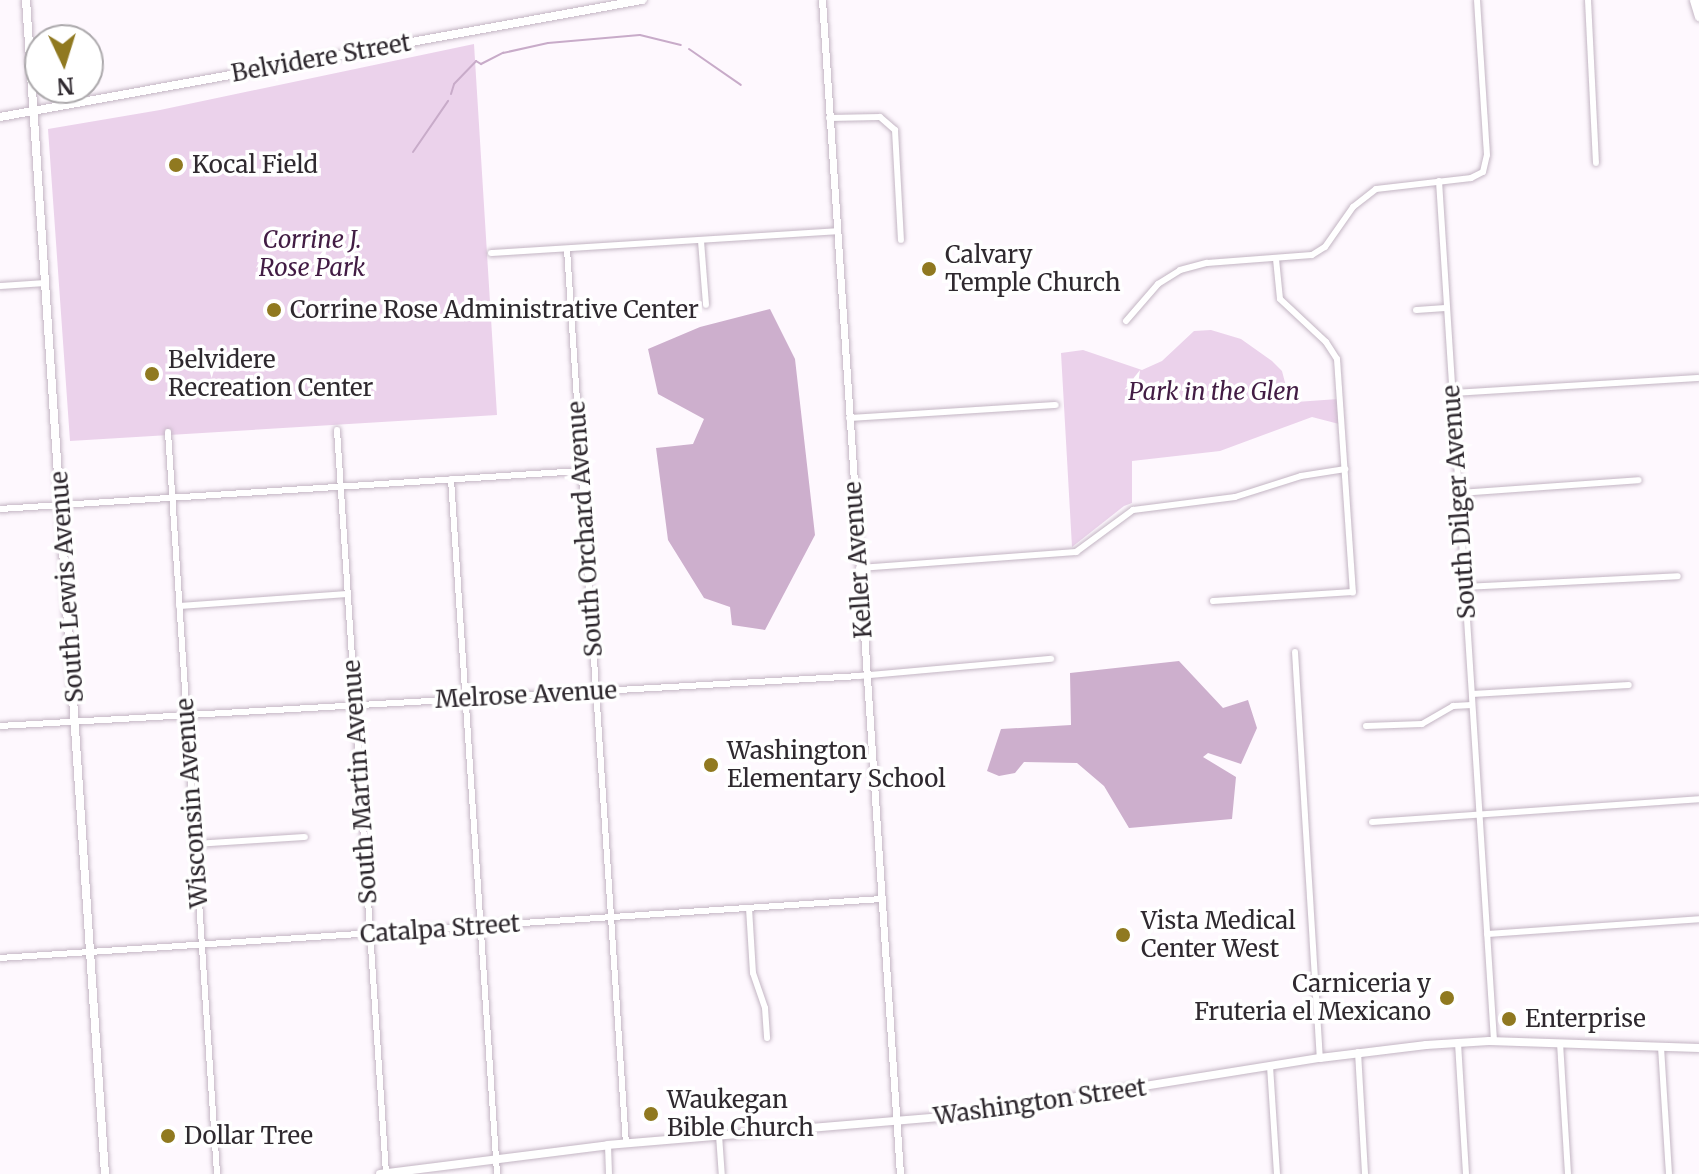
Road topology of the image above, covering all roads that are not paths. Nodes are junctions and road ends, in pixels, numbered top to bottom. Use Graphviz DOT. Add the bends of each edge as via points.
graph roads {
  1 [pos="26,0"];
  2 [pos="642,0"];
  3 [pos="822,0"];
  4 [pos="1477,0"];
  5 [pos="1588,0"];
  6 [pos="1694,0"];
  7 [pos="1699,16"];
  8 [pos="34,111"];
  9 [pos="0,117"];
  10 [pos="829,118"];
  11 [pos="1596,163"];
  12 [pos="1439,181"];
  13 [pos="837,231"];
  14 [pos="901,240"];
  15 [pos="701,241"];
  16 [pos="567,249"];
  17 [pos="491,253"];
  18 [pos="1276,259"];
  19 [pos="46,283"];
  20 [pos="0,286"];
  21 [pos="706,305"];
  22 [pos="1446,308"];
  23 [pos="1416,310"];
  24 [pos="1126,321"];
  25 [pos="1699,378"];
  26 [pos="1452,393"];
  27 [pos="1056,405"];
  28 [pos="849,418"];
  29 [pos="337,430"];
  30 [pos="168,432"];
  31 [pos="1345,469"];
  32 [pos="580,471"];
  33 [pos="451,479"];
  34 [pos="1639,480"];
  35 [pos="340,486"];
  36 [pos="1459,493"];
  37 [pos="172,497"];
  38 [pos="62,505"];
  39 [pos="0,509"];
  40 [pos="859,568"];
  41 [pos="1678,576"];
  42 [pos="1464,587"];
  43 [pos="348,594"];
  44 [pos="1213,601"];
  45 [pos="179,606"];
  46 [pos="1295,652"];
  47 [pos="1051,659"];
  48 [pos="866,676"];
  49 [pos="1629,685"];
  50 [pos="596,691"];
  51 [pos="1472,694"];
  52 [pos="466,698"];
  53 [pos="355,705"];
  54 [pos="1472,705"];
  55 [pos="186,715"];
  56 [pos="76,721"];
  57 [pos="0,726"];
  58 [pos="1366,726"];
  59 [pos="1699,799"];
  60 [pos="1479,814"];
  61 [pos="1372,822"];
  62 [pos="305,837"];
  63 [pos="194,844"];
  64 [pos="881,899"];
  65 [pos="749,908"];
  66 [pos="611,917"];
  67 [pos="1699,919"];
  68 [pos="481,926"];
  69 [pos="370,933"];
  70 [pos="1487,934"];
  71 [pos="201,945"];
  72 [pos="91,952"];
  73 [pos="0,958"];
  74 [pos="767,1038"];
  75 [pos="1494,1041"];
  76 [pos="1458,1043"];
  77 [pos="1560,1043"];
  78 [pos="1661,1047"];
  79 [pos="1699,1048"];
  80 [pos="1358,1052"];
  81 [pos="1320,1058"];
  82 [pos="1270,1066"];
  83 [pos="895,1121"];
  84 [pos="719,1135"];
  85 [pos="626,1144"];
  86 [pos="608,1145"];
  87 [pos="496,1158"];
  88 [pos="105,1174"];
  89 [pos="217,1174"];
  90 [pos="384,1174"];
  91 [pos="497,1174"];
  92 [pos="609,1174"];
  93 [pos="722,1174"];
  94 [pos="900,1174"];
  95 [pos="1277,1174"];
  96 [pos="1365,1174"];
  97 [pos="1466,1174"];
  98 [pos="1568,1174"];
  99 [pos="1669,1174"];
  1 -- 8 [label="main road, South Lewis Avenue"];
  2 -- 8 [label="main road, Belvidere Street"];
  3 -- 10 [label="street, Keller Avenue"];
  4 -- 12 [label="street" via="1485,164 1479,176"];
  5 -- 11 [label="street"];
  6 -- 7 [label="main road"];
  8 -- 9 [label="main road, Belvidere Street"];
  8 -- 19 [label="main road, South Lewis Avenue"];
  10 -- 13 [label="street, Keller Avenue"];
  10 -- 14 [label="street" via="880,117 895,130"];
  12 -- 18 [label="street" via="1376,189 1353,207 1319,252"];
  12 -- 22 [label="street, South Dilger Avenue"];
  13 -- 15 [label="street"];
  13 -- 28 [label="street, Keller Avenue"];
  15 -- 16 [label="street"];
  15 -- 21 [label="street"];
  16 -- 17 [label="street"];
  16 -- 32 [label="street, South Orchard Avenue"];
  18 -- 24 [label="street" via="1180,270 1158,284"];
  18 -- 31 [label="street" via="1280,299 1337,359"];
  19 -- 20 [label="street"];
  19 -- 38 [label="main road, South Lewis Avenue"];
  22 -- 23 [label="street"];
  22 -- 26 [label="street, South Dilger Avenue"];
  25 -- 26 [label="street"];
  26 -- 36 [label="street, South Dilger Avenue"];
  27 -- 28 [label="street"];
  28 -- 40 [label="street, Keller Avenue"];
  29 -- 35 [label="street, South Martin Avenue"];
  30 -- 37 [label="street, Wisconsin Avenue"];
  31 -- 40 [label="street" via="1301,476 1235,497 1133,510 1076,552"];
  31 -- 44 [label="street" via="1356,594"];
  32 -- 33 [label="street"];
  32 -- 50 [label="street, South Orchard Avenue"];
  33 -- 35 [label="street"];
  33 -- 52 [label="street"];
  34 -- 36 [label="street"];
  35 -- 37 [label="street"];
  35 -- 43 [label="street, South Martin Avenue"];
  36 -- 42 [label="street, South Dilger Avenue"];
  37 -- 38 [label="street"];
  37 -- 45 [label="street, Wisconsin Avenue"];
  38 -- 39 [label="street"];
  38 -- 56 [label="main road, South Lewis Avenue"];
  40 -- 48 [label="street, Keller Avenue"];
  41 -- 42 [label="street"];
  42 -- 51 [label="street, South Dilger Avenue"];
  43 -- 45 [label="street"];
  43 -- 53 [label="street, South Martin Avenue"];
  45 -- 55 [label="street, Wisconsin Avenue"];
  46 -- 81 [label="street"];
  47 -- 48 [label="street, Melrose Avenue"];
  48 -- 50 [label="street, Melrose Avenue"];
  48 -- 64 [label="street, Keller Avenue"];
  49 -- 51 [label="street"];
  50 -- 52 [label="street, Melrose Avenue"];
  50 -- 66 [label="street, South Orchard Avenue"];
  51 -- 54 [label="street, South Dilger Avenue"];
  52 -- 53 [label="street, Melrose Avenue"];
  52 -- 68 [label="street"];
  53 -- 55 [label="street, Melrose Avenue"];
  53 -- 69 [label="street, South Martin Avenue"];
  54 -- 58 [label="street" via="1453,706 1422,724"];
  54 -- 60 [label="street, South Dilger Avenue"];
  55 -- 56 [label="street, Melrose Avenue"];
  55 -- 63 [label="street, Wisconsin Avenue"];
  56 -- 57 [label="street, Melrose Avenue"];
  56 -- 72 [label="main road, South Lewis Avenue"];
  59 -- 60 [label="street"];
  60 -- 61 [label="street"];
  60 -- 70 [label="street, South Dilger Avenue"];
  62 -- 63 [label="street"];
  63 -- 71 [label="street, Wisconsin Avenue"];
  64 -- 65 [label="street, Catalpa Street"];
  64 -- 83 [label="street, Keller Avenue"];
  65 -- 66 [label="street, Catalpa Street"];
  65 -- 74 [label="street" via="753,973 765,1008"];
  66 -- 68 [label="street, Catalpa Street"];
  66 -- 85 [label="street, South Orchard Avenue"];
  67 -- 70 [label="street"];
  68 -- 69 [label="street, Catalpa Street"];
  68 -- 87 [label="street"];
  69 -- 71 [label="street, Catalpa Street"];
  69 -- 90 [label="street, South Martin Avenue"];
  70 -- 75 [label="street, South Dilger Avenue"];
  71 -- 72 [label="street, Catalpa Street"];
  71 -- 89 [label="street, Wisconsin Avenue"];
  72 -- 73 [label="street, Catalpa Street"];
  72 -- 88 [label="main road, South Lewis Avenue"];
  75 -- 76 [label="main road, Washington Street"];
  75 -- 77 [label="main road, Washington Street"];
  76 -- 80 [label="main road, Washington Street"];
  76 -- 97 [label="street"];
  77 -- 78 [label="main road, Washington Street"];
  77 -- 98 [label="street"];
  78 -- 79 [label="main road, Washington Street"];
  78 -- 99 [label="street"];
  80 -- 81 [label="main road, Washington Street"];
  80 -- 96 [label="street"];
  81 -- 82 [label="main road, Washington Street"];
  82 -- 83 [label="main road, Washington Street" via="957,1116"];
  82 -- 95 [label="street"];
  83 -- 84 [label="main road, Washington Street"];
  83 -- 94 [label="street, Keller Avenue"];
  84 -- 85 [label="main road, Washington Street"];
  84 -- 93 [label="street"];
  85 -- 86 [label="main road, Washington Street"];
  86 -- 87 [label="main road, Washington Street"];
  86 -- 92 [label="street"];
  87 -- 90 [label="main road, Washington Street"];
  87 -- 91 [label="street"];
}
